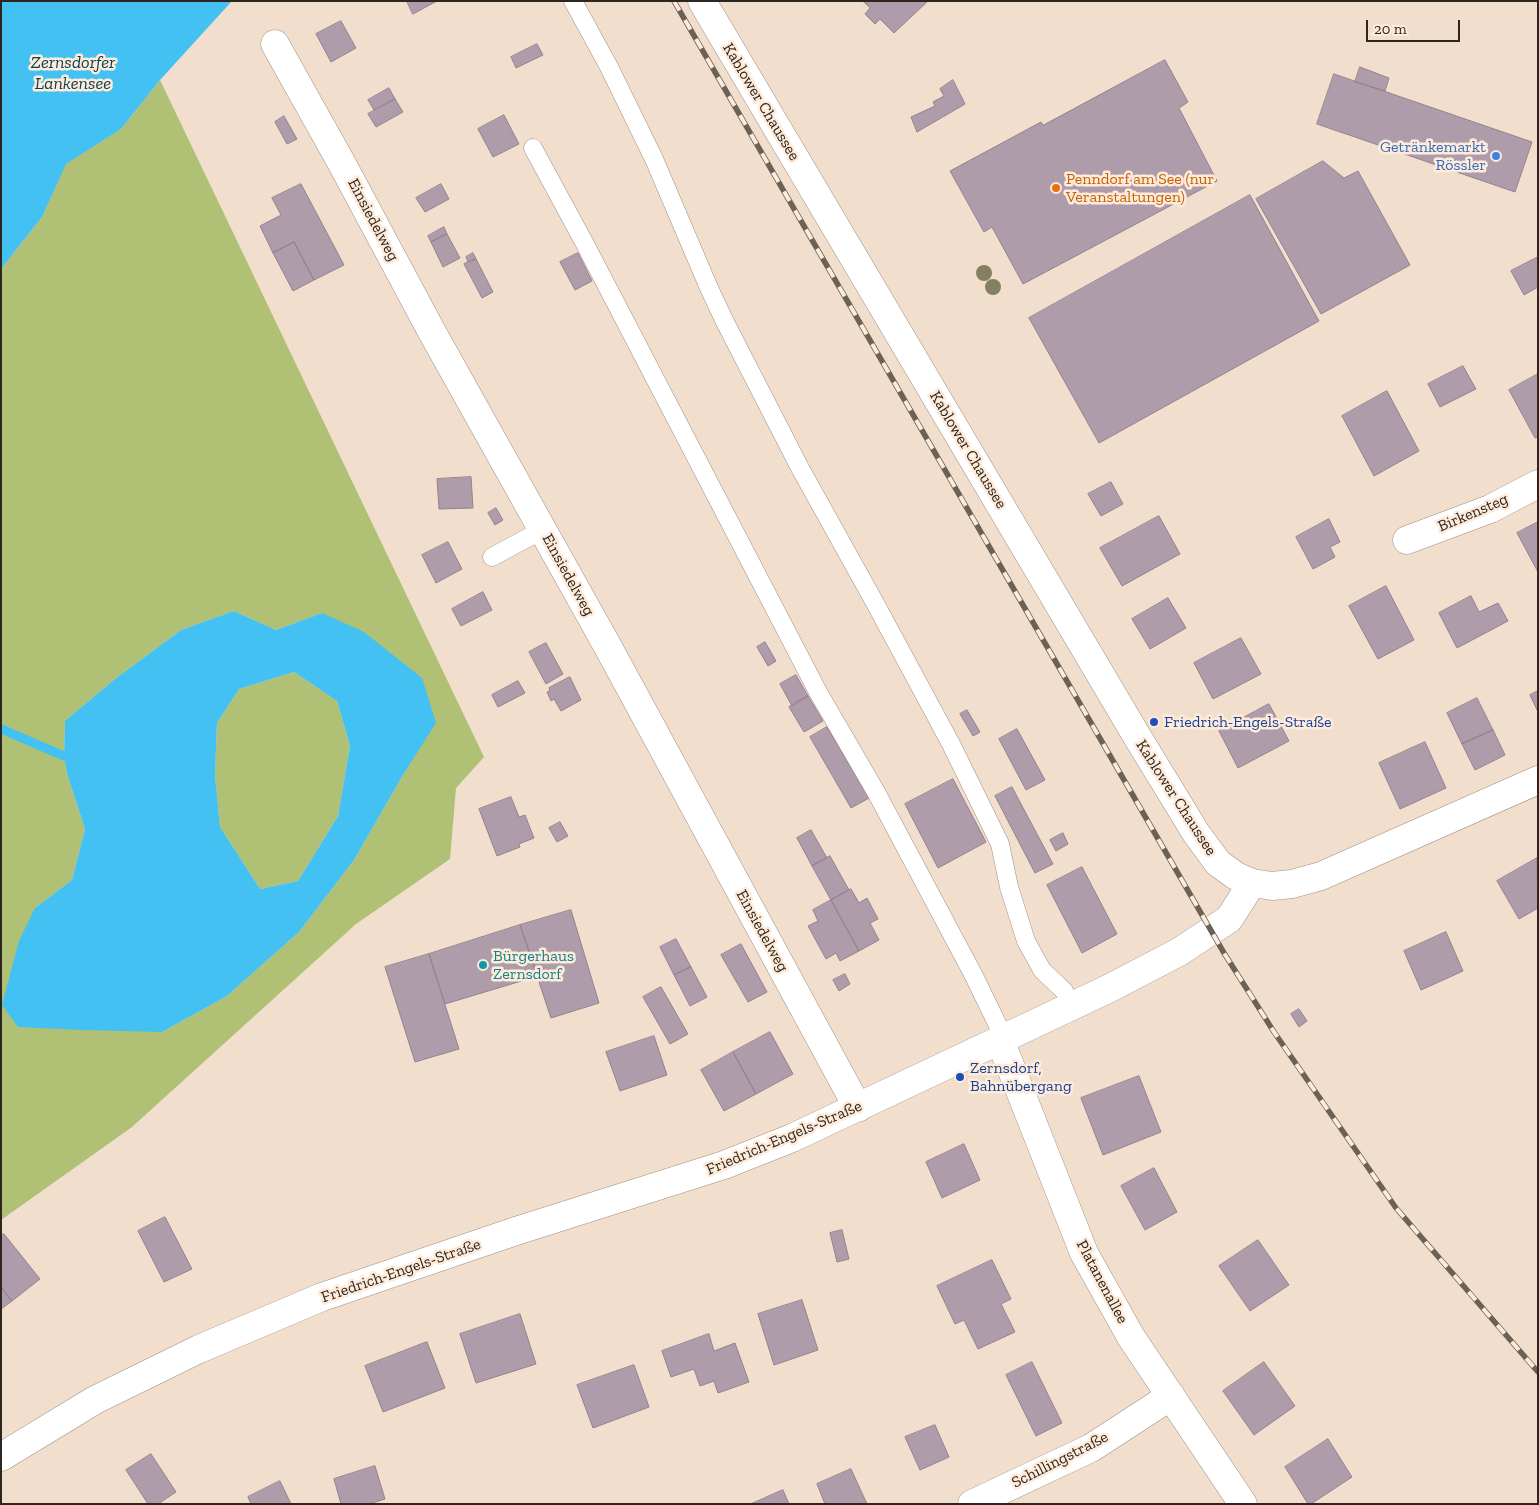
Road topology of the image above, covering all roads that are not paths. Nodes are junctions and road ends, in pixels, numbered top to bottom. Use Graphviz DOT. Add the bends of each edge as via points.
graph roads {
  1 [pos="573,1"];
  2 [pos="702,1"];
  3 [pos="275,44"];
  4 [pos="533,148"];
  5 [pos="1538,484"];
  6 [pos="542,530"];
  7 [pos="1407,540"];
  8 [pos="492,557"];
  9 [pos="1538,780"];
  10 [pos="1252,883"];
  11 [pos="1071,1006"];
  12 [pos="1002,1039"];
  13 [pos="858,1108"];
  14 [pos="1171,1396"];
  15 [pos="1,1457"];
  16 [pos="972,1504"];
  17 [pos="1242,1504"];
  1 -- 11 [label="lane" via="654,159 724,320 996,835 1026,941 1042,970 1064,991"];
  2 -- 10 [label="street, Kablower Chaussee" via="1182,810 1218,863"];
  3 -- 6 [label="street, Einsiedelweg"];
  4 -- 12 [label="lane" via="818,692 876,792 974,976"];
  5 -- 7 [label="street, Birkensteg" via="1490,509"];
  6 -- 8 [label="lane"];
  6 -- 13 [label="street, Einsiedelweg"];
  9 -- 10 [label="street" via="1321,876 1292,884"];
  10 -- 11 [label="street, Friedrich-Engels-Straße" via="1229,919 1212,931 1179,952"];
  11 -- 12 [label="street, Friedrich-Engels-Straße"];
  12 -- 13 [label="street, Friedrich-Engels-Straße"];
  12 -- 14 [label="street, Platanenallee" via="1084,1253 1130,1337"];
  13 -- 15 [label="street, Friedrich-Engels-Straße" via="724,1165 322,1297 199,1349 95,1400"];
  14 -- 16 [label="street, Schillingstraße" via="1091,1448"];
  14 -- 17 [label="street, Platanenallee"];
}
